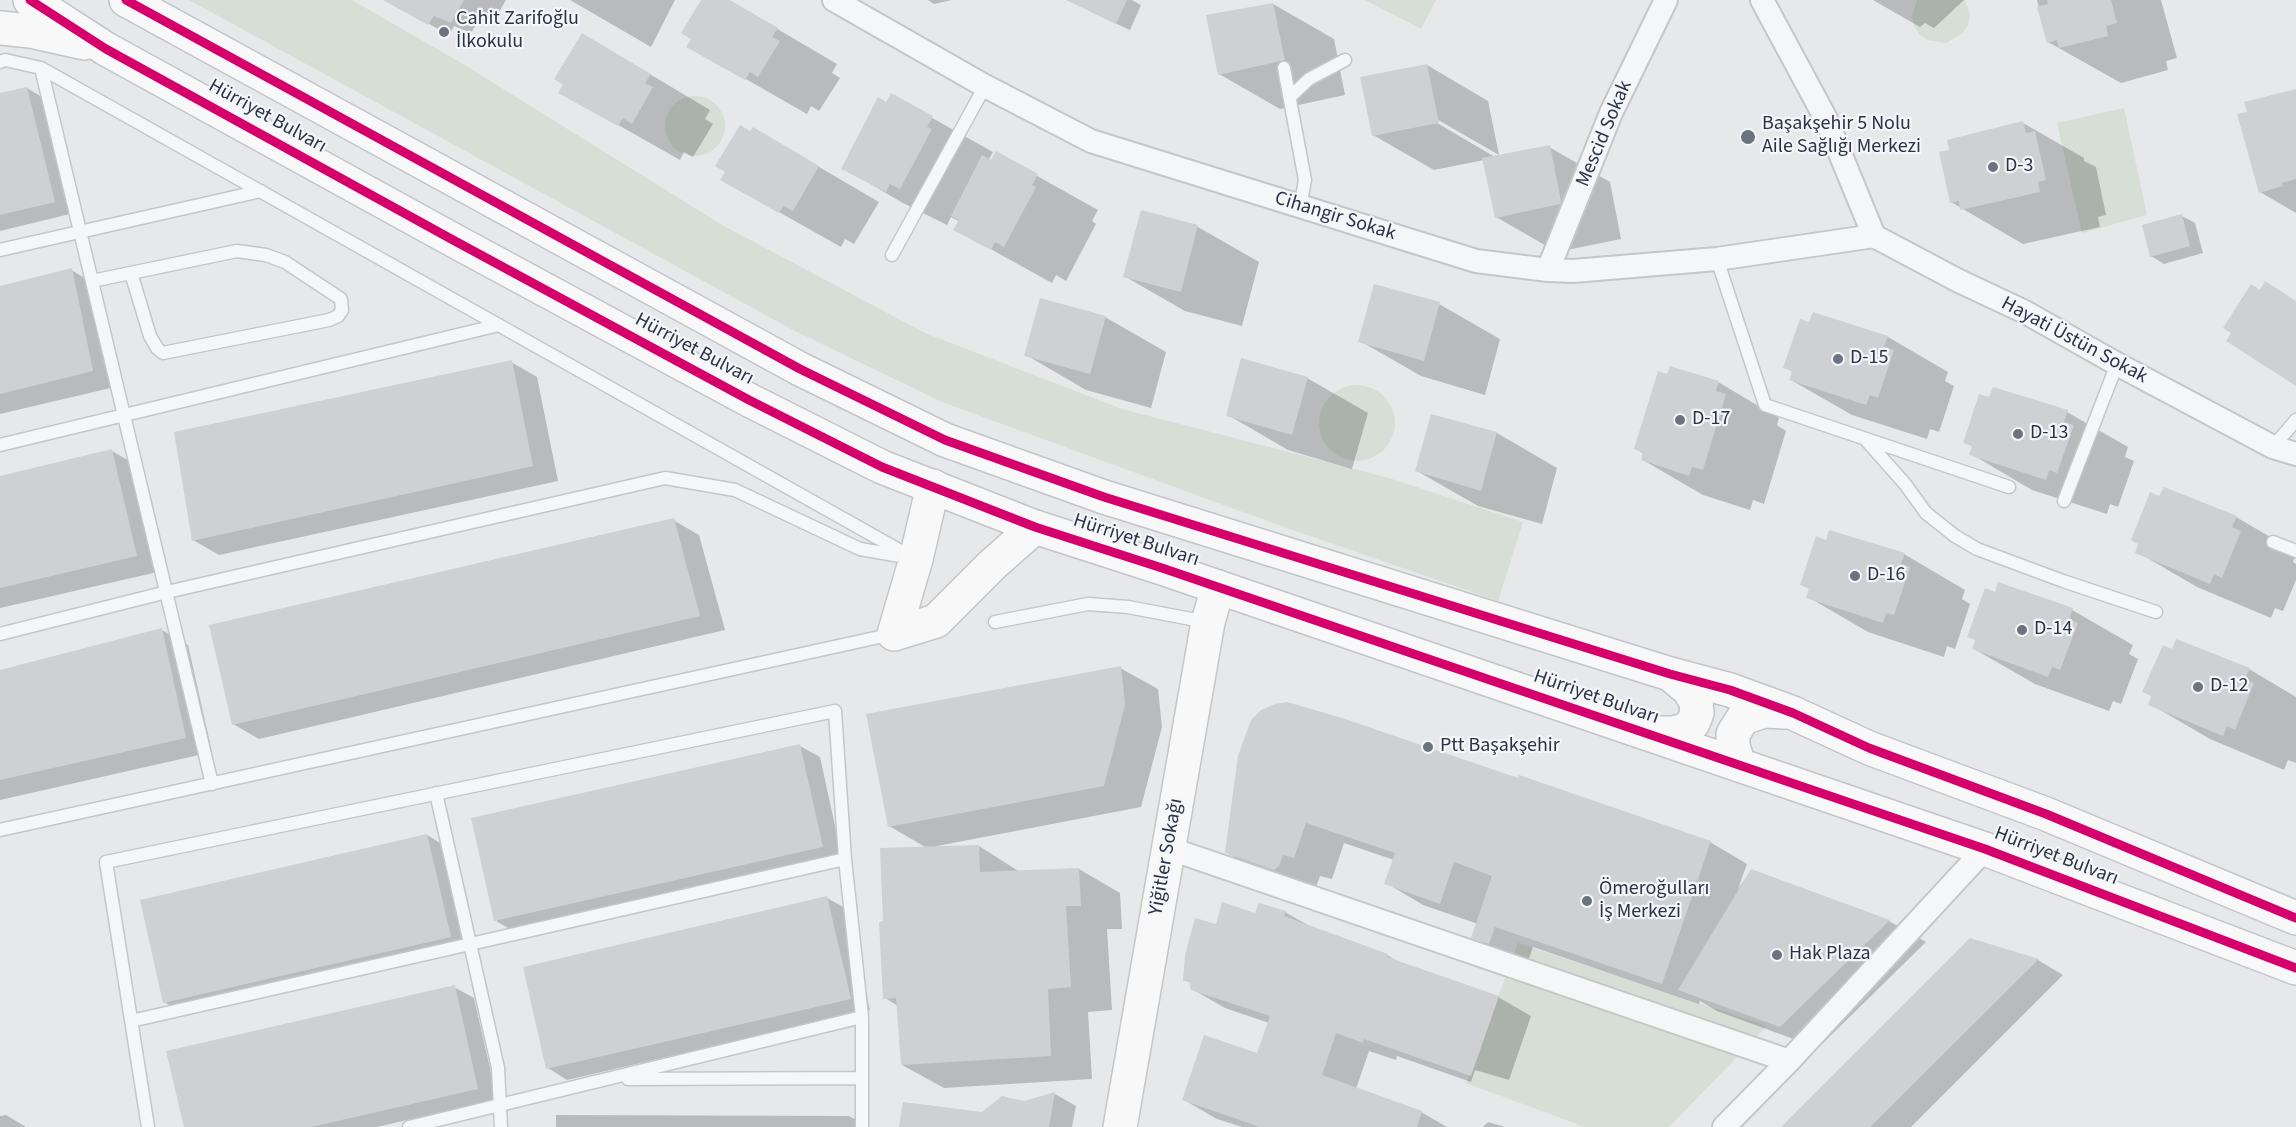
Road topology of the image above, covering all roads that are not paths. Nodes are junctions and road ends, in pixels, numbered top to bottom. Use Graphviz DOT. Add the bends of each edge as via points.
graph roads {
  1 [pos="30,0"];
  2 [pos="126,0"];
  3 [pos="834,0"];
  4 [pos="1666,0"];
  5 [pos="1762,0"];
  6 [pos="0,28"];
  7 [pos="106,48"];
  8 [pos="1346,60"];
  9 [pos="0,62"];
  10 [pos="41,68"];
  11 [pos="1284,68"];
  12 [pos="985,86"];
  13 [pos="1290,97"];
  14 [pos="261,191"];
  15 [pos="1300,207"];
  16 [pos="81,231"];
  17 [pos="1874,236"];
  18 [pos="0,250"];
  19 [pos="892,255"];
  20 [pos="1717,259"];
  21 [pos="1548,270"];
  22 [pos="131,273"];
  23 [pos="92,281"];
  24 [pos="499,325"];
  25 [pos="2117,364"];
  26 [pos="124,415"];
  27 [pos="2296,420"];
  28 [pos="1865,440"];
  29 [pos="0,445"];
  30 [pos="2273,447"];
  31 [pos="2296,454"];
  32 [pos="2296,471"];
  33 [pos="933,486"];
  34 [pos="2009,487"];
  35 [pos="2064,501"];
  36 [pos="1035,526"];
  37 [pos="2273,542"];
  38 [pos="2296,551"];
  39 [pos="916,559"];
  40 [pos="1218,587"];
  41 [pos="167,592"];
  42 [pos="2156,612"];
  43 [pos="995,622"];
  44 [pos="1208,622"];
  45 [pos="0,634"];
  46 [pos="894,634"];
  47 [pos="1670,674"];
  48 [pos="1793,712"];
  49 [pos="1644,734"];
  50 [pos="1738,765"];
  51 [pos="212,784"];
  52 [pos="436,793"];
  53 [pos="0,830"];
  54 [pos="1168,848"];
  55 [pos="1985,849"];
  56 [pos="845,859"];
  57 [pos="2296,918"];
  58 [pos="470,944"];
  59 [pos="2296,968"];
  60 [pos="862,1017"];
  61 [pos="131,1021"];
  62 [pos="1789,1061"];
  63 [pos="862,1078"];
  64 [pos="606,1079"];
  65 [pos="501,1105"];
  66 [pos="148,1127"];
  67 [pos="409,1127"];
  68 [pos="501,1127"];
  69 [pos="862,1127"];
  70 [pos="1120,1127"];
  71 [pos="1724,1127"];
  1 -- 7 [label="main road, Hürriyet Bulvarı"];
  2 -- 47 [label="main road, Hürriyet Bulvarı" via="800,369 945,440 1104,497"];
  3 -- 12 [label="street, Cihangir Sokak"];
  4 -- 21 [label="street, Mescid Sokak" via="1611,113"];
  5 -- 17 [label="street" via="1826,119"];
  6 -- 7 [label="main road"];
  7 -- 33 [label="main road, Hürriyet Bulvarı" via="749,400 882,467"];
  8 -- 13 [label="lane" via="1309,79"];
  9 -- 10 [label="lane"];
  10 -- 14 [label="lane"];
  10 -- 16 [label="lane"];
  11 -- 13 [label="lane"];
  12 -- 15 [label="street, Cihangir Sokak" via="1091,141"];
  12 -- 19 [label="lane"];
  13 -- 15 [label="lane" via="1305,180"];
  14 -- 16 [label="lane"];
  14 -- 24 [label="lane"];
  15 -- 21 [label="street, Cihangir Sokak" via="1476,261"];
  16 -- 18 [label="lane"];
  16 -- 23 [label="lane"];
  17 -- 20 [label="street, Cihangir Sokak"];
  17 -- 25 [label="street, Hayati Üstün Sokak" via="2025,312"];
  20 -- 21 [label="street, Cihangir Sokak"];
  20 -- 28 [label="lane" via="1765,405"];
  22 -- 22 [label="lane" via="237,251 256,254 285,262 325,287 341,299 342,310 329,320 163,353 150,336"];
  22 -- 23 [label="lane"];
  23 -- 26 [label="lane"];
  24 -- 26 [label="lane"];
  24 -- 39 [label="lane"];
  25 -- 30 [label="street, Hayati Üstün Sokak"];
  25 -- 35 [label="lane"];
  26 -- 29 [label="lane"];
  26 -- 41 [label="lane"];
  27 -- 30 [label="lane"];
  28 -- 34 [label="lane"];
  28 -- 42 [label="lane" via="1926,513 1954,536 1977,549"];
  30 -- 31 [label="street, Hayati Üstün Sokak"];
  30 -- 32 [label="street, Hayati Üstün Sokak"];
  33 -- 36 [label="main road, Hürriyet Bulvarı"];
  33 -- 39 [label="main road"];
  36 -- 40 [label="main road, Hürriyet Bulvarı"];
  36 -- 46 [label="main road" via="936,621"];
  37 -- 38 [label="lane"];
  39 -- 41 [label="lane" via="860,549 735,490 664,478"];
  39 -- 46 [label="main road"];
  40 -- 44 [label="main road, Yiğitler Sokağı"];
  40 -- 49 [label="main road, Hürriyet Bulvarı"];
  41 -- 45 [label="lane"];
  41 -- 51 [label="lane"];
  43 -- 44 [label="lane" via="1088,604"];
  44 -- 54 [label="main road, Yiğitler Sokağı"];
  46 -- 51 [label="lane"];
  47 -- 48 [label="main road, Hürriyet Bulvarı"];
  47 -- 49 [label="main road" via="1689,690 1696,702 1693,723 1673,733"];
  48 -- 50 [label="main road" via="1764,711 1743,718 1733,734"];
  48 -- 57 [label="main road, Hürriyet Bulvarı" via="1869,748 2046,814"];
  49 -- 50 [label="main road, Hürriyet Bulvarı"];
  50 -- 55 [label="main road, Hürriyet Bulvarı"];
  51 -- 53 [label="lane"];
  52 -- 56 [label="lane" via="835,711"];
  52 -- 58 [label="lane"];
  52 -- 61 [label="lane" via="106,861"];
  54 -- 62 [label="street"];
  54 -- 70 [label="main road, Yiğitler Sokağı"];
  55 -- 59 [label="main road, Hürriyet Bulvarı"];
  55 -- 62 [label="street"];
  56 -- 58 [label="lane"];
  56 -- 60 [label="lane"];
  58 -- 61 [label="lane"];
  58 -- 65 [label="lane" via="498,1068"];
  60 -- 63 [label="lane"];
  60 -- 64 [label="lane"];
  61 -- 66 [label="lane"];
  62 -- 71 [label="street"];
  63 -- 64 [label="lane"];
  63 -- 69 [label="lane"];
  64 -- 65 [label="lane"];
  65 -- 67 [label="lane"];
  65 -- 68 [label="lane"];
}
